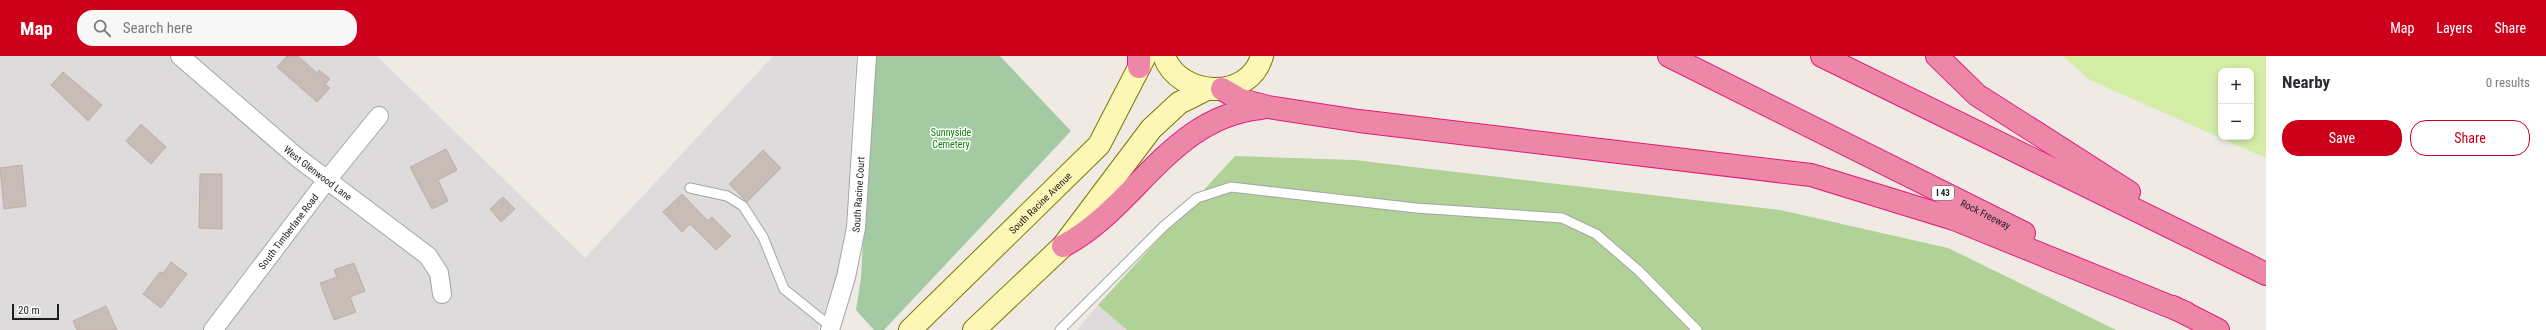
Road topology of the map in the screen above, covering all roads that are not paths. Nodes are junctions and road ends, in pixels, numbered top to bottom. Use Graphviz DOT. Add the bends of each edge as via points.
graph roads {
  1 [pos="180,56"];
  2 [pos="867,56"];
  3 [pos="1164,56"];
  4 [pos="1262,56"];
  5 [pos="1669,56"];
  6 [pos="1822,56"];
  7 [pos="1938,56"];
  8 [pos="1141,60"];
  9 [pos="1214,89"];
  10 [pos="1268,107"];
  11 [pos="380,116"];
  12 [pos="327,180"];
  13 [pos="690,188"];
  14 [pos="1063,246"];
  15 [pos="2223,252"];
  16 [pos="2266,274"];
  17 [pos="442,294"];
  18 [pos="2186,313"];
  19 [pos="830,328"];
  20 [pos="213,330"];
  21 [pos="910,330"];
  22 [pos="974,330"];
  23 [pos="1060,330"];
  24 [pos="1697,330"];
  25 [pos="2218,330"];
  1 -- 12 [label="street, West Glenwood Lane"];
  2 -- 19 [label="street, South Racine Court" via="856,228 846,277"];
  3 -- 9 [label="main road" via="1172,70 1182,79 1194,86"];
  4 -- 9 [label="main road" via="1251,74 1238,84"];
  5 -- 18 [label="highway, Rock Freeway / I 43"];
  6 -- 15 [label="highway"];
  7 -- 15 [label="highway" via="1977,95"];
  8 -- 21 [label="main road, South Racine Avenue" via="1099,145"];
  9 -- 10 [label="highway"];
  9 -- 14 [label="main road" via="1179,103 1151,129"];
  10 -- 14 [label="highway" via="1244,109 1222,116 1191,134 1162,158 1084,235"];
  10 -- 18 [label="highway" via="1367,122 1811,175 1954,219"];
  11 -- 12 [label="street, South Timberlane Road"];
  12 -- 17 [label="street, West Glenwood Lane" via="428,256 439,273"];
  12 -- 20 [label="street, South Timberlane Road"];
  13 -- 19 [label="lane" via="727,196 743,206 763,237 784,289"];
  14 -- 22 [label="main road"];
  15 -- 16 [label="highway"];
  18 -- 25 [label="highway, Rock Freeway / I 43"];
  23 -- 24 [label="lane" via="1164,226 1197,198 1232,187 1416,208 1562,218 1596,234 1639,272"];
}
